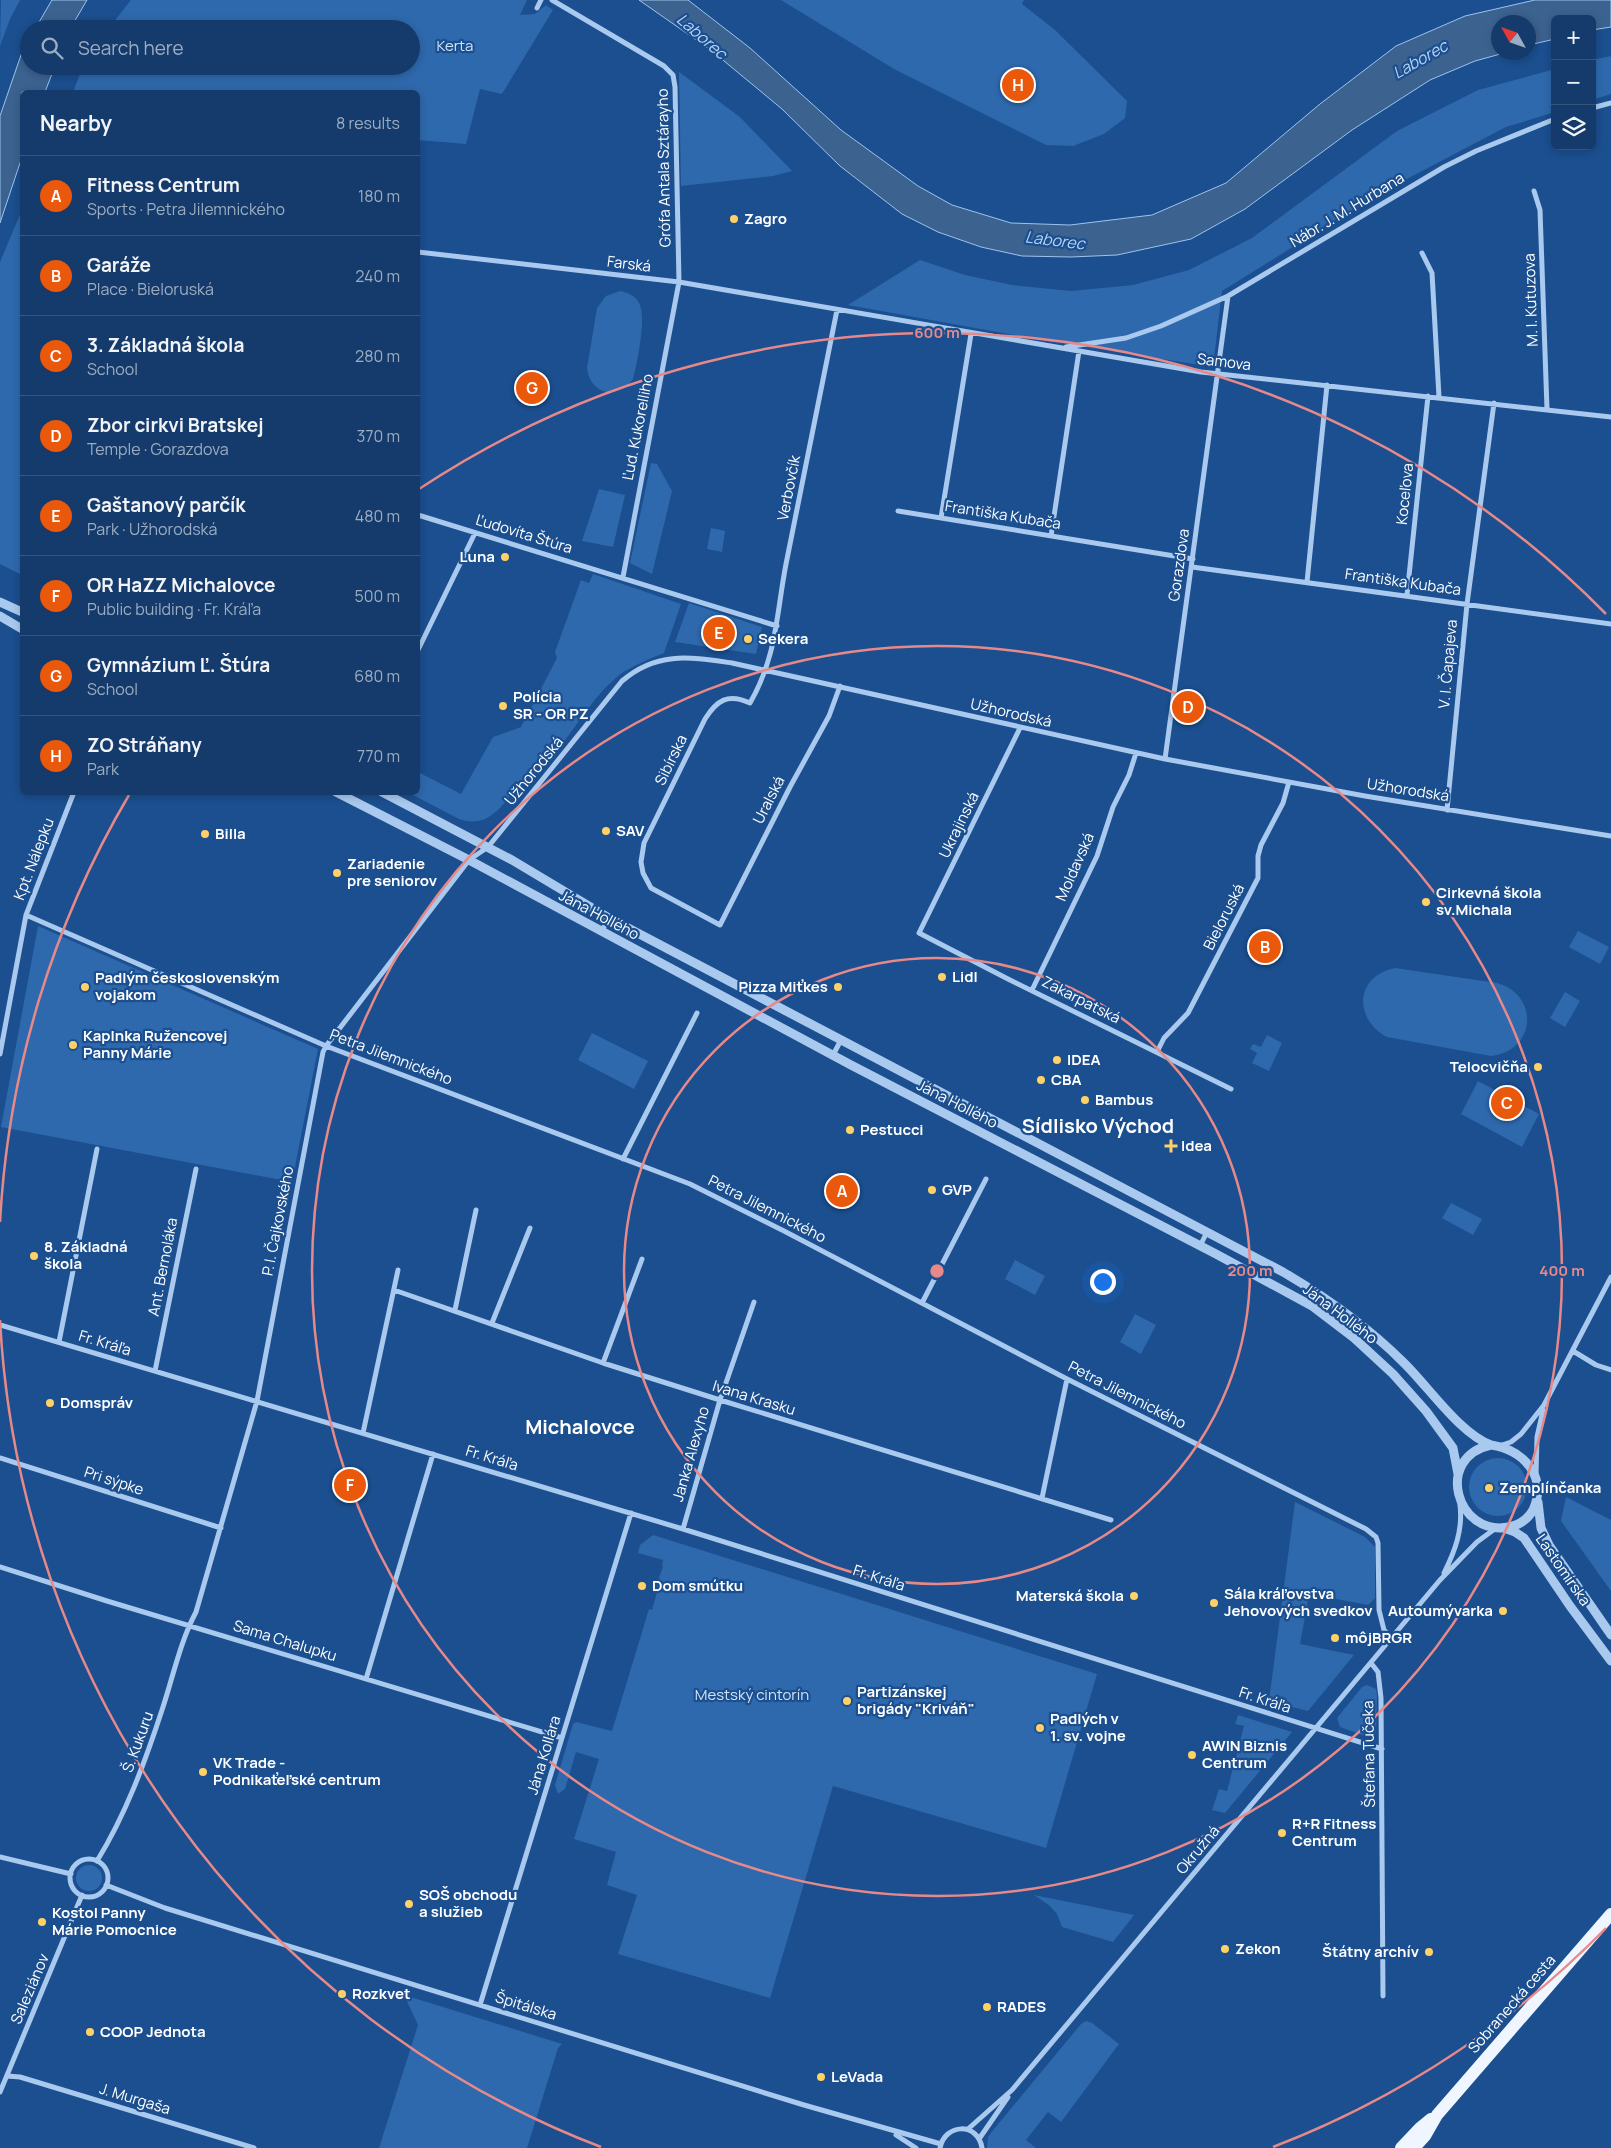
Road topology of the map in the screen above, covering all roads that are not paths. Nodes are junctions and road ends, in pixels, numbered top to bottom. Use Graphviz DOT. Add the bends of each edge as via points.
graph roads {
  1 [pos="542,0"];
  2 [pos="552,0"];
  3 [pos="537,8"];
  4 [pos="1611,103"];
  5 [pos="1596,107"];
  6 [pos="1551,121"];
  7 [pos="1534,191"];
  8 [pos="420,252"];
  9 [pos="1422,254"];
  10 [pos="678,282"];
  11 [pos="1228,296"];
  12 [pos="837,310"];
  13 [pos="971,334"];
  14 [pos="1061,348"];
  15 [pos="1079,351"];
  16 [pos="1218,374"];
  17 [pos="1327,385"];
  18 [pos="1428,396"];
  19 [pos="1439,397"];
  20 [pos="1494,403"];
  21 [pos="1546,409"];
  22 [pos="1611,417"];
  23 [pos="898,511"];
  24 [pos="420,516"];
  25 [pos="941,518"];
  26 [pos="476,533"];
  27 [pos="1051,536"];
  28 [pos="1193,559"];
  29 [pos="1192,566"];
  30 [pos="623,577"];
  31 [pos="1307,582"];
  32 [pos="1407,596"];
  33 [pos="0,602"];
  34 [pos="1466,604"];
  35 [pos="20,611"];
  36 [pos="0,616"];
  37 [pos="1611,624"];
  38 [pos="777,626"];
  39 [pos="20,628"];
  40 [pos="420,646"];
  41 [pos="766,671"];
  42 [pos="840,686"];
  43 [pos="750,703"];
  44 [pos="1020,728"];
  45 [pos="1136,753"];
  46 [pos="1165,759"];
  47 [pos="1289,782"];
  48 [pos="73,795"];
  49 [pos="344,795"];
  50 [pos="388,795"];
  51 [pos="1447,810"];
  52 [pos="1611,836"];
  53 [pos="488,847"];
  54 [pos="469,860"];
  55 [pos="641,862"];
  56 [pos="26,915"];
  57 [pos="608,918"];
  58 [pos="601,932"];
  59 [pos="919,933"];
  60 [pos="1032,990"];
  61 [pos="697,1013"];
  62 [pos="841,1040"];
  63 [pos="326,1046"];
  64 [pos="1157,1052"];
  65 [pos="0,1054"];
  66 [pos="833,1055"];
  67 [pos="1231,1089"];
  68 [pos="97,1149"];
  69 [pos="623,1159"];
  70 [pos="196,1169"];
  71 [pos="986,1179"];
  72 [pos="476,1210"];
  73 [pos="530,1228"];
  74 [pos="1207,1232"];
  75 [pos="1200,1246"];
  76 [pos="642,1259"];
  77 [pos="398,1270"];
  78 [pos="1611,1277"];
  79 [pos="394,1290"];
  80 [pos="754,1302"];
  81 [pos="922,1303"];
  82 [pos="455,1310"];
  83 [pos="492,1323"];
  84 [pos="0,1325"];
  85 [pos="1363,1326"];
  86 [pos="1354,1338"];
  87 [pos="59,1342"];
  88 [pos="1573,1351"];
  89 [pos="603,1363"];
  90 [pos="1611,1370"];
  91 [pos="155,1371"];
  92 [pos="1067,1379"];
  93 [pos="720,1400"];
  94 [pos="257,1401"];
  95 [pos="1544,1405"];
  96 [pos="363,1433"];
  97 [pos="1495,1446"];
  98 [pos="433,1454"];
  99 [pos="0,1458"];
  100 [pos="1458,1474"];
  101 [pos="1536,1478"];
  102 [pos="1537,1494"];
  103 [pos="1042,1498"];
  104 [pos="1460,1499"];
  105 [pos="631,1513"];
  106 [pos="1111,1520"];
  107 [pos="221,1528"];
  108 [pos="1500,1528"];
  109 [pos="683,1529"];
  110 [pos="0,1567"];
  111 [pos="1440,1580"];
  112 [pos="189,1626"];
  113 [pos="1611,1635"];
  114 [pos="1392,1638"];
  115 [pos="1610,1657"];
  116 [pos="1371,1663"];
  117 [pos="366,1679"];
  118 [pos="1316,1728"];
  119 [pos="562,1738"];
  120 [pos="1382,1749"];
  121 [pos="0,1857"];
  122 [pos="97,1861"];
  123 [pos="70,1874"];
  124 [pos="106,1885"];
  125 [pos="82,1895"];
  126 [pos="1611,1914"];
  127 [pos="1383,1996"];
  128 [pos="480,2005"];
  129 [pos="8,2076"];
  130 [pos="1012,2090"];
  131 [pos="0,2092"];
  132 [pos="1437,2114"];
  133 [pos="968,2129"];
  134 [pos="889,2131"];
  135 [pos="979,2139"];
  136 [pos="941,2146"];
  137 [pos="254,2148"];
  138 [pos="916,2148"];
  139 [pos="982,2148"];
  140 [pos="1401,2148"];
  141 [pos="1414,2148"];
  1 -- 3 [label="street"];
  2 -- 10 [label="street, Grófa Antala Sztárayho" via="664,66 673,75"];
  4 -- 5 [label="street"];
  6 -- 11 [label="street, Nábr. J. M. Hurbana" via="1444,167"];
  7 -- 21 [label="street, M. I. Kutuzova" via="1540,210"];
  8 -- 10 [label="street, Farská"];
  9 -- 19 [label="street" via="1432,273"];
  10 -- 12 [label="street, Farská"];
  10 -- 30 [label="street, Ľud. Kukorelliho"];
  11 -- 14 [label="street, Nábr. J. M. Hurbana" via="1162,326 1126,338"];
  11 -- 16 [label="street"];
  12 -- 13 [label="street, Samova"];
  12 -- 38 [label="street, Verbovčík" via="784,573"];
  13 -- 14 [label="street, Samova"];
  13 -- 25 [label="street"];
  14 -- 15 [label="street, Samova"];
  15 -- 16 [label="street, Samova"];
  15 -- 27 [label="street"];
  16 -- 17 [label="street, Samova"];
  16 -- 28 [label="street, Gorazdova"];
  17 -- 18 [label="street, Samova"];
  17 -- 31 [label="street"];
  18 -- 19 [label="street, Samova"];
  18 -- 32 [label="street, Koceľova"];
  19 -- 20 [label="street, Samova"];
  20 -- 21 [label="street, Samova"];
  20 -- 34 [label="street, V. I. Čapajeva"];
  21 -- 22 [label="street, Samova"];
  23 -- 25 [label="street, Františka Kubača"];
  24 -- 26 [label="street, Ľudovíta Štúra"];
  25 -- 27 [label="street, Františka Kubača"];
  26 -- 30 [label="street, Ľudovíta Štúra"];
  26 -- 40 [label="street"];
  27 -- 28 [label="street, Františka Kubača"];
  28 -- 29 [label="street, Gorazdova"];
  29 -- 31 [label="street, Františka Kubača"];
  29 -- 46 [label="street, Gorazdova"];
  30 -- 38 [label="street"];
  31 -- 32 [label="street, Františka Kubača"];
  32 -- 34 [label="street, Františka Kubača"];
  33 -- 35 [label="street"];
  34 -- 37 [label="street, Františka Kubača"];
  34 -- 51 [label="street, V. I. Čapajeva"];
  36 -- 39 [label="street"];
  38 -- 41 [label="street, Verbovčík"];
  41 -- 42 [label="street, Užhorodská"];
  41 -- 43 [label="street, Verbovčík"];
  41 -- 53 [label="street, Užhorodská" via="712,660 667,658 633,672 622,681"];
  42 -- 44 [label="street, Užhorodská"];
  42 -- 55 [label="street, Uralská" via="829,716 720,924 651,888"];
  43 -- 55 [label="street, Sibírska" via="729,698 712,708 644,843"];
  44 -- 45 [label="street, Užhorodská"];
  44 -- 59 [label="street, Ukrajinská"];
  45 -- 46 [label="street, Užhorodská"];
  45 -- 60 [label="street, Moldavská" via="1096,856"];
  46 -- 47 [label="street, Užhorodská"];
  47 -- 51 [label="street, Užhorodská"];
  47 -- 64 [label="street, Bieloruská" via="1283,803 1261,845 1258,878 1188,1013 1164,1038"];
  48 -- 56 [label="street, Kpt. Nálepku"];
  49 -- 54 [label="street, Jána Hollého"];
  50 -- 53 [label="street, Jána Hollého"];
  51 -- 52 [label="street, Užhorodská"];
  53 -- 54 [label="street"];
  53 -- 57 [label="street, Jána Hollého"];
  54 -- 58 [label="street, Jána Hollého"];
  54 -- 63 [label="street, P. I. Čajkovského"];
  56 -- 63 [label="street, Petra Jilemnického"];
  56 -- 65 [label="street, Kpt. Nálepku"];
  57 -- 58 [label="street"];
  57 -- 62 [label="street, Jána Hollého"];
  58 -- 66 [label="street, Jána Hollého"];
  59 -- 60 [label="street, Zakarpatská"];
  60 -- 64 [label="street, Zakarpatská"];
  61 -- 69 [label="street"];
  62 -- 66 [label="street"];
  62 -- 74 [label="street, Jána Hollého"];
  63 -- 69 [label="street, Petra Jilemnického"];
  63 -- 94 [label="street, P. I. Čajkovského"];
  64 -- 67 [label="street, Zakarpatská"];
  66 -- 75 [label="street, Jána Hollého"];
  68 -- 87 [label="street"];
  69 -- 81 [label="street, Petra Jilemnického" via="690,1184"];
  70 -- 91 [label="street, Ant. Bernoláka"];
  71 -- 81 [label="street"];
  72 -- 82 [label="street"];
  73 -- 83 [label="street"];
  74 -- 75 [label="street"];
  74 -- 85 [label="street, Jána Hollého" via="1320,1294"];
  75 -- 86 [label="street, Jána Hollého" via="1312,1306"];
  76 -- 89 [label="street"];
  77 -- 79 [label="street"];
  78 -- 88 [label="street"];
  79 -- 82 [label="street, Ivana Krasku"];
  79 -- 96 [label="street"];
  80 -- 93 [label="street, Janka Alexyho"];
  81 -- 92 [label="street, Petra Jilemnického"];
  82 -- 83 [label="street, Ivana Krasku"];
  83 -- 89 [label="street, Ivana Krasku"];
  84 -- 87 [label="street, Fr. Kráľa"];
  85 -- 86 [label="street"];
  85 -- 97 [label="street, Jána Hollého" via="1403,1362 1473,1435"];
  86 -- 100 [label="street, Jána Hollého" via="1393,1374 1440,1428 1453,1448"];
  87 -- 91 [label="street, Fr. Kráľa"];
  88 -- 90 [label="street"];
  88 -- 95 [label="street"];
  89 -- 93 [label="street, Ivana Krasku"];
  91 -- 94 [label="street, Fr. Kráľa"];
  92 -- 103 [label="street"];
  92 -- 114 [label="street, Petra Jilemnického" via="1371,1532 1378,1543 1379,1610 1384,1630"];
  93 -- 103 [label="street, Ivana Krasku"];
  93 -- 109 [label="street, Janka Alexyho"];
  94 -- 96 [label="street, Fr. Kráľa"];
  94 -- 107 [label="street, P. I. Čajkovského"];
  95 -- 97 [label="street" via="1512,1442"];
  95 -- 101 [label="street" via="1536,1437"];
  96 -- 98 [label="street, Fr. Kráľa"];
  97 -- 100 [label="street" via="1472,1452"];
  97 -- 101 [label="street" via="1522,1457"];
  98 -- 105 [label="street, Fr. Kráľa"];
  98 -- 117 [label="street"];
  99 -- 107 [label="street, Pri sýpke"];
  100 -- 104 [label="street"];
  101 -- 102 [label="street"];
  102 -- 108 [label="street" via="1533,1509 1525,1520"];
  102 -- 113 [label="street" via="1539,1520 1547,1541"];
  103 -- 106 [label="street, Ivana Krasku"];
  104 -- 108 [label="street" via="1474,1519"];
  104 -- 111 [label="street" via="1458,1542"];
  105 -- 109 [label="street, Fr. Kráľa"];
  105 -- 119 [label="street, Jána Kollára"];
  107 -- 112 [label="street, P. I. Čajkovského"];
  108 -- 111 [label="street" via="1477,1542"];
  108 -- 115 [label="street, Lastomírska" via="1524,1538 1570,1606"];
  109 -- 118 [label="street, Fr. Kráľa"];
  110 -- 112 [label="street, Sama Chalupku"];
  111 -- 114 [label="street, Okružná"];
  112 -- 117 [label="street, Sama Chalupku"];
  112 -- 122 [label="street, Š. Kukuru" via="130,1800"];
  114 -- 116 [label="street, Okružná"];
  116 -- 118 [label="street, Okružná"];
  116 -- 120 [label="street, Štefana Tučeka" via="1380,1679"];
  117 -- 119 [label="street, Sama Chalupku"];
  118 -- 120 [label="street, Fr. Kráľa"];
  118 -- 130 [label="street, Okružná"];
  119 -- 128 [label="street, Jána Kollára"];
  120 -- 127 [label="street, Štefana Tučeka"];
  121 -- 123 [label="street"];
  122 -- 123 [label="street" via="84,1860"];
  122 -- 124 [label="street" via="106,1871"];
  123 -- 125 [label="street" via="73,1887"];
  124 -- 125 [label="street" via="96,1895"];
  124 -- 128 [label="street, Špitálska" via="165,1908"];
  125 -- 129 [label="street, Saleziánov"];
  126 -- 132 [label="main road, Sobranecká cesta"];
  128 -- 134 [label="street, Špitálska"];
  129 -- 131 [label="street, Saleziánov"];
  129 -- 137 [label="street, J. Murgaša"];
  130 -- 133 [label="street, Okružná"];
  130 -- 135 [label="street"];
  132 -- 140 [label="main road, Sobranecká cesta"];
  132 -- 141 [label="main road, Sobranecká cesta"];
  133 -- 135 [label="street"];
  133 -- 136 [label="street" via="952,2130 943,2138"];
  134 -- 136 [label="street, Špitálska"];
  134 -- 138 [label="street"];
  135 -- 139 [label="street"];
}
